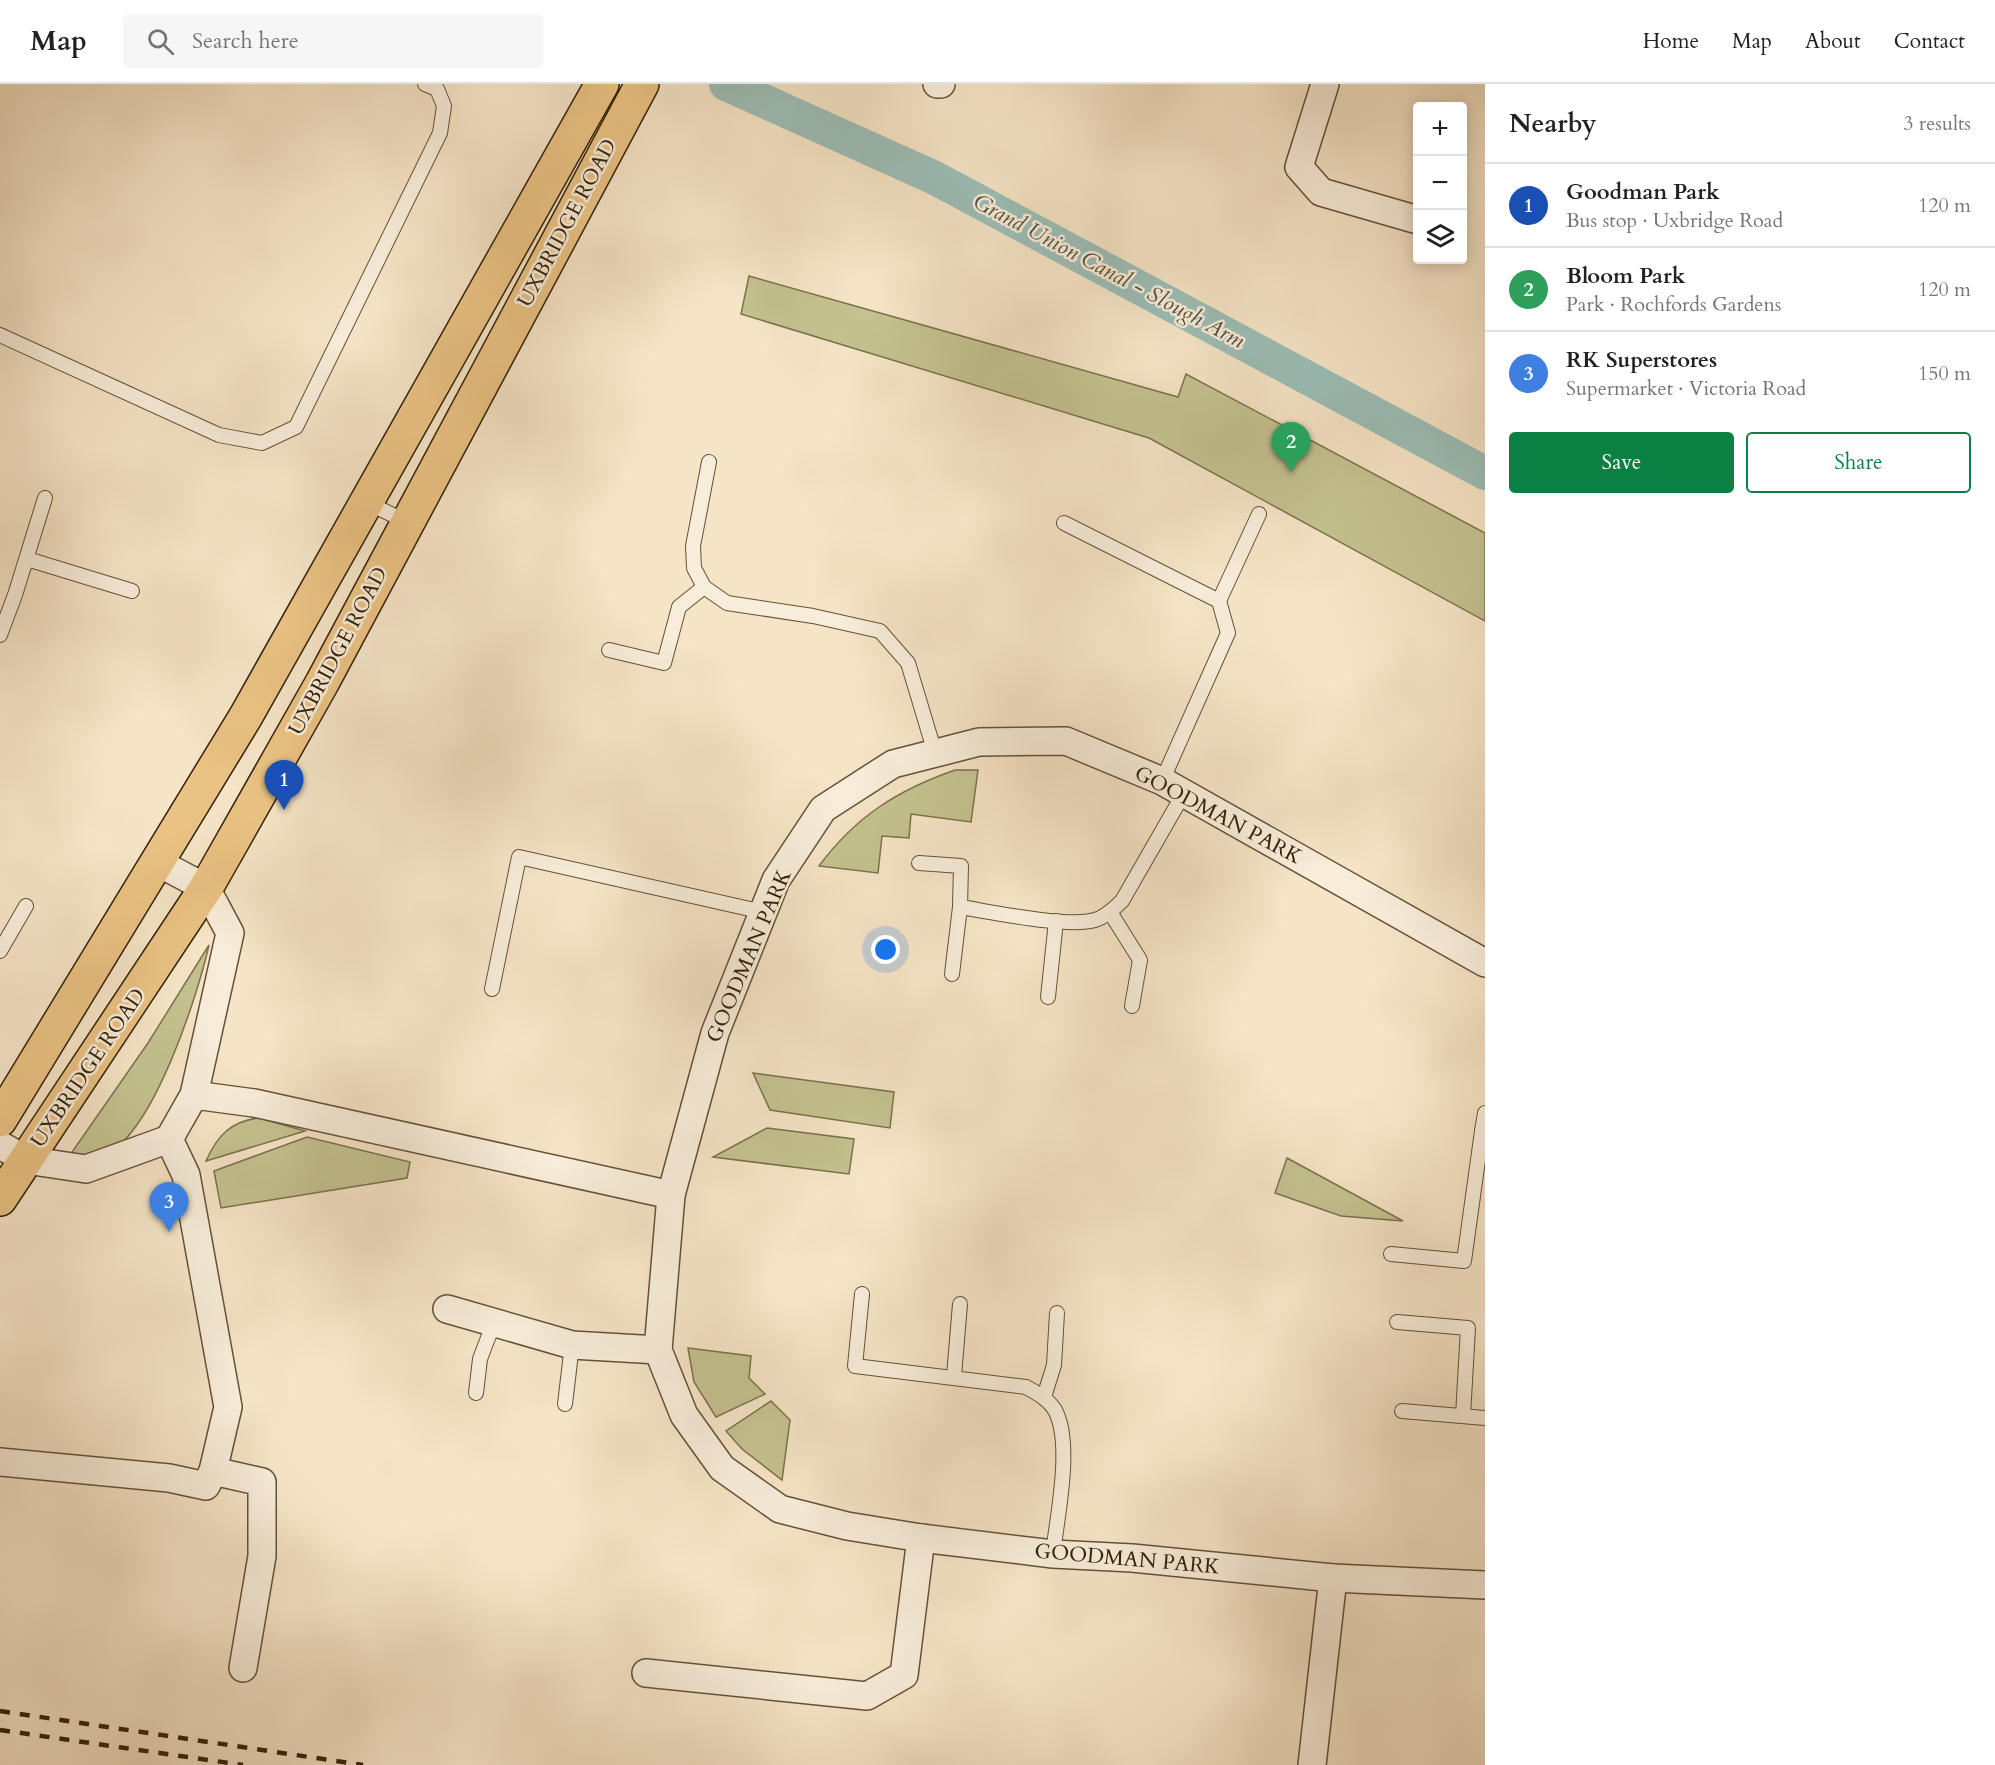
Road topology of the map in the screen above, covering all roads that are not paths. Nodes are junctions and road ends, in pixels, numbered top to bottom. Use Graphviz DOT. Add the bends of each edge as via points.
graph roads {
  1 [pos="424,84"];
  2 [pos="602,84"];
  3 [pos="642,84"];
  4 [pos="1325,84"];
  5 [pos="1413,219"];
  6 [pos="0,334"];
  7 [pos="709,462"];
  8 [pos="45,498"];
  9 [pos="366,502"];
  10 [pos="1258,514"];
  11 [pos="408,522"];
  12 [pos="1064,523"];
  13 [pos="27,559"];
  14 [pos="704,587"];
  15 [pos="132,591"];
  16 [pos="1219,601"];
  17 [pos="0,634"];
  18 [pos="609,650"];
  19 [pos="935,753"];
  20 [pos="1173,787"];
  21 [pos="157,862"];
  22 [pos="919,863"];
  23 [pos="206,888"];
  24 [pos="26,906"];
  25 [pos="960,907"];
  26 [pos="763,912"];
  27 [pos="1110,912"];
  28 [pos="1056,921"];
  29 [pos="0,951"];
  30 [pos="1485,963"];
  31 [pos="952,974"];
  32 [pos="492,989"];
  33 [pos="1048,997"];
  34 [pos="1132,1006"];
  35 [pos="194,1095"];
  36 [pos="1485,1113"];
  37 [pos="0,1120"];
  38 [pos="1484,1133"];
  39 [pos="169,1139"];
  40 [pos="13,1153"];
  41 [pos="670,1195"];
  42 [pos="0,1198"];
  43 [pos="1391,1254"];
  44 [pos="862,1294"];
  45 [pos="960,1304"];
  46 [pos="447,1309"];
  47 [pos="1058,1313"];
  48 [pos="494,1322"];
  49 [pos="1397,1322"];
  50 [pos="572,1345"];
  51 [pos="658,1350"];
  52 [pos="954,1376"];
  53 [pos="476,1393"];
  54 [pos="1044,1397"];
  55 [pos="565,1404"];
  56 [pos="1402,1411"];
  57 [pos="1463,1416"];
  58 [pos="1485,1418"];
  59 [pos="0,1462"];
  60 [pos="213,1471"];
  61 [pos="921,1539"];
  62 [pos="1053,1554"];
  63 [pos="1333,1578"];
  64 [pos="1485,1585"];
  65 [pos="243,1668"];
  66 [pos="646,1673"];
  67 [pos="1312,1765"];
  1 -- 6 [label="lane" via="437,89 444,106 440,133 296,427 262,443 219,435"];
  2 -- 9 [label="main road, UXBRIDGE ROAD"];
  3 -- 11 [label="main road, UXBRIDGE ROAD"];
  4 -- 5 [label="street" via="1299,167 1321,192"];
  7 -- 14 [label="lane" via="693,546 694,568"];
  8 -- 13 [label="lane"];
  9 -- 11 [label="lane"];
  9 -- 21 [label="main road, UXBRIDGE ROAD" via="246,716"];
  10 -- 16 [label="lane"];
  11 -- 23 [label="main road, UXBRIDGE ROAD"];
  12 -- 16 [label="lane"];
  13 -- 15 [label="lane"];
  13 -- 17 [label="lane"];
  14 -- 18 [label="lane" via="679,607 664,663"];
  14 -- 19 [label="lane" via="727,603 880,631 908,663"];
  16 -- 20 [label="lane" via="1228,633"];
  19 -- 20 [label="street, GOODMAN PARK" via="979,742 1066,741"];
  19 -- 26 [label="street, GOODMAN PARK" via="893,764 823,809 776,880"];
  20 -- 27 [label="lane" via="1144,868"];
  20 -- 30 [label="street, GOODMAN PARK"];
  21 -- 23 [label="street"];
  21 -- 37 [label="main road, UXBRIDGE ROAD"];
  22 -- 25 [label="lane" via="961,866"];
  23 -- 35 [label="street" via="230,933"];
  23 -- 40 [label="main road, UXBRIDGE ROAD"];
  24 -- 29 [label="lane"];
  25 -- 28 [label="lane"];
  25 -- 31 [label="lane"];
  26 -- 32 [label="lane" via="519,857"];
  26 -- 41 [label="street, GOODMAN PARK" via="716,1033"];
  27 -- 28 [label="lane" via="1095,920"];
  27 -- 34 [label="lane" via="1140,960"];
  28 -- 33 [label="lane"];
  35 -- 39 [label="street"];
  35 -- 41 [label="street" via="254,1103"];
  36 -- 38 [label="lane"];
  38 -- 43 [label="lane" via="1464,1261"];
  39 -- 40 [label="street" via="86,1169"];
  39 -- 60 [label="street" via="186,1175 228,1407"];
  40 -- 42 [label="main road, UXBRIDGE ROAD"];
  41 -- 51 [label="street, GOODMAN PARK"];
  44 -- 52 [label="lane" via="855,1366"];
  45 -- 52 [label="lane"];
  46 -- 48 [label="street"];
  47 -- 54 [label="lane" via="1054,1365"];
  48 -- 50 [label="street"];
  48 -- 53 [label="lane" via="480,1359"];
  49 -- 57 [label="lane" via="1468,1328"];
  50 -- 51 [label="street"];
  50 -- 55 [label="lane"];
  51 -- 61 [label="street, GOODMAN PARK" via="684,1415 722,1468 780,1509"];
  52 -- 54 [label="lane" via="1026,1387"];
  54 -- 62 [label="lane" via="1060,1422 1062,1448"];
  56 -- 57 [label="lane"];
  57 -- 58 [label="lane"];
  59 -- 60 [label="street" via="206,1485"];
  60 -- 65 [label="street" via="262,1482 262,1556"];
  61 -- 62 [label="street, GOODMAN PARK"];
  61 -- 66 [label="street" via="904,1675 867,1696"];
  62 -- 63 [label="street, GOODMAN PARK"];
  63 -- 64 [label="street, GOODMAN PARK"];
  63 -- 67 [label="street"];
}
